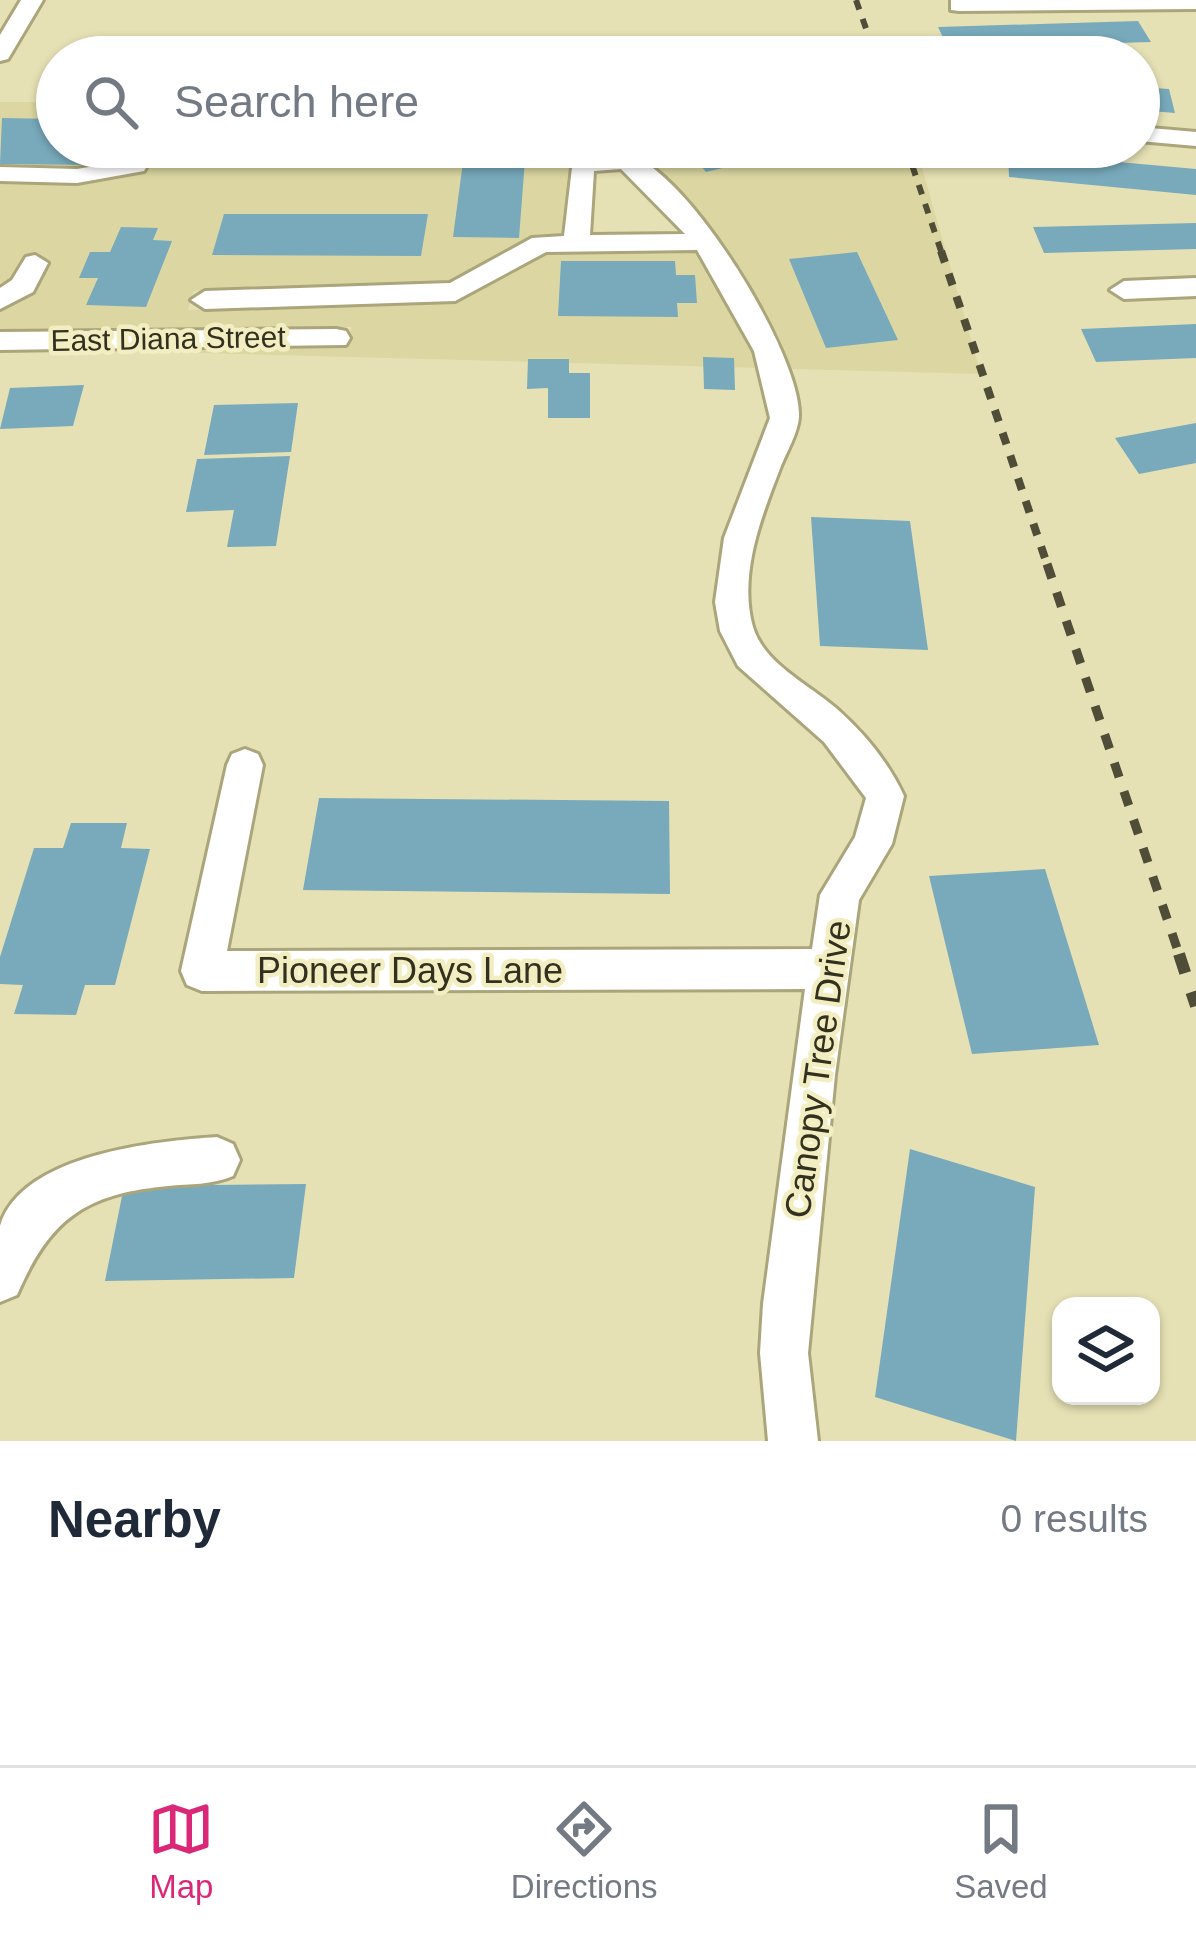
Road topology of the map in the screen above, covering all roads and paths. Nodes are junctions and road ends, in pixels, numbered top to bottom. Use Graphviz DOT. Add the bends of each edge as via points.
graph roads {
  1 [pos="32,0"];
  2 [pos="1196,2"];
  3 [pos="959,5"];
  4 [pos="0,54"];
  5 [pos="1160,136"];
  6 [pos="1196,139"];
  7 [pos="123,168"];
  8 [pos="582,168"];
  9 [pos="636,168"];
  10 [pos="0,174"];
  11 [pos="577,242"];
  12 [pos="703,242"];
  13 [pos="35,263"];
  14 [pos="1196,287"];
  15 [pos="1124,290"];
  16 [pos="0,300"];
  17 [pos="205,300"];
  18 [pos="336,338"];
  19 [pos="0,341"];
  20 [pos="245,765"];
  21 [pos="830,969"];
  22 [pos="217,1160"];
  23 [pos="0,1278"];
  24 [pos="793,1441"];
  1 -- 4 [label="street"];
  2 -- 3 [label="street"];
  5 -- 6 [label="street"];
  7 -- 10 [label="street"];
  8 -- 11 [label="street, Canopy Tree Drive"];
  9 -- 12 [label="street, Canopy Tree Drive"];
  11 -- 12 [label="street"];
  11 -- 17 [label="street" via="541,244 455,292"];
  12 -- 21 [label="street, Canopy Tree Drive" via="766,344 784,392 784,418 732,571 730,614 750,655 830,724 885,796 873,844 840,895"];
  13 -- 16 [label="street" via="23,286"];
  14 -- 15 [label="street"];
  18 -- 19 [label="street, East Diana Street"];
  20 -- 21 [label="street, Pioneer Days Lane" via="202,971"];
  21 -- 24 [label="street, Canopy Tree Drive" via="787,1304"];
  22 -- 23 [label="street" via="125,1165 75,1184 35,1215"];
}
